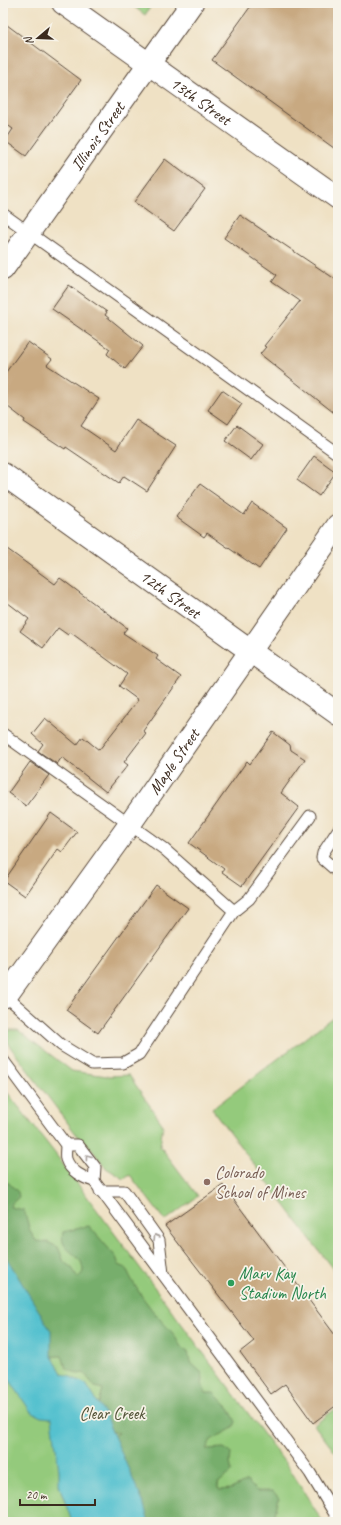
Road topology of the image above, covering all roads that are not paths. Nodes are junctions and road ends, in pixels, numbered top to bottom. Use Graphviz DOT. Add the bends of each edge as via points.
graph roads {
  1 [pos="63,3"];
  2 [pos="192,3"];
  3 [pos="149,64"];
  4 [pos="338,198"];
  5 [pos="3,214"];
  6 [pos="29,233"];
  7 [pos="3,269"];
  8 [pos="338,454"];
  9 [pos="3,474"];
  10 [pos="338,525"];
  11 [pos="250,650"];
  12 [pos="338,714"];
  13 [pos="3,734"];
  14 [pos="310,816"];
  15 [pos="130,824"];
  16 [pos="338,830"];
  17 [pos="338,872"];
  18 [pos="234,911"];
  19 [pos="5,995"];
  20 [pos="3,1060"];
  21 [pos="66,1145"];
  22 [pos="94,1181"];
  23 [pos="100,1191"];
  24 [pos="163,1274"];
  25 [pos="338,1518"];
  1 -- 3 [label="street, 13th Street"];
  2 -- 3 [label="street, Illinois Street"];
  3 -- 4 [label="street, 13th Street"];
  3 -- 6 [label="street, Illinois Street"];
  5 -- 6 [label="lane"];
  6 -- 7 [label="street, Illinois Street"];
  6 -- 8 [label="lane"];
  9 -- 11 [label="street, 12th Street"];
  10 -- 11 [label="street, Maple Street"];
  11 -- 12 [label="street, 12th Street"];
  11 -- 15 [label="street, Maple Street"];
  13 -- 15 [label="lane"];
  14 -- 18 [label="lane" via="249,899"];
  15 -- 18 [label="lane" via="164,849"];
  15 -- 19 [label="street, Maple Street"];
  16 -- 17 [label="lane" via="322,858"];
  18 -- 19 [label="lane" via="139,1054 122,1063 92,1064 61,1046"];
  20 -- 21 [label="lane"];
  21 -- 22 [label="lane" via="66,1159 74,1170 83,1178"];
  22 -- 21 [label="lane, one-way" via="95,1167 83,1150 78,1145"];
  22 -- 23 [label="lane"];
  23 -- 24 [label="lane"];
  24 -- 23 [label="lane, one-way" via="159,1240 124,1191"];
  24 -- 25 [label="lane" via="310,1473"];
}
